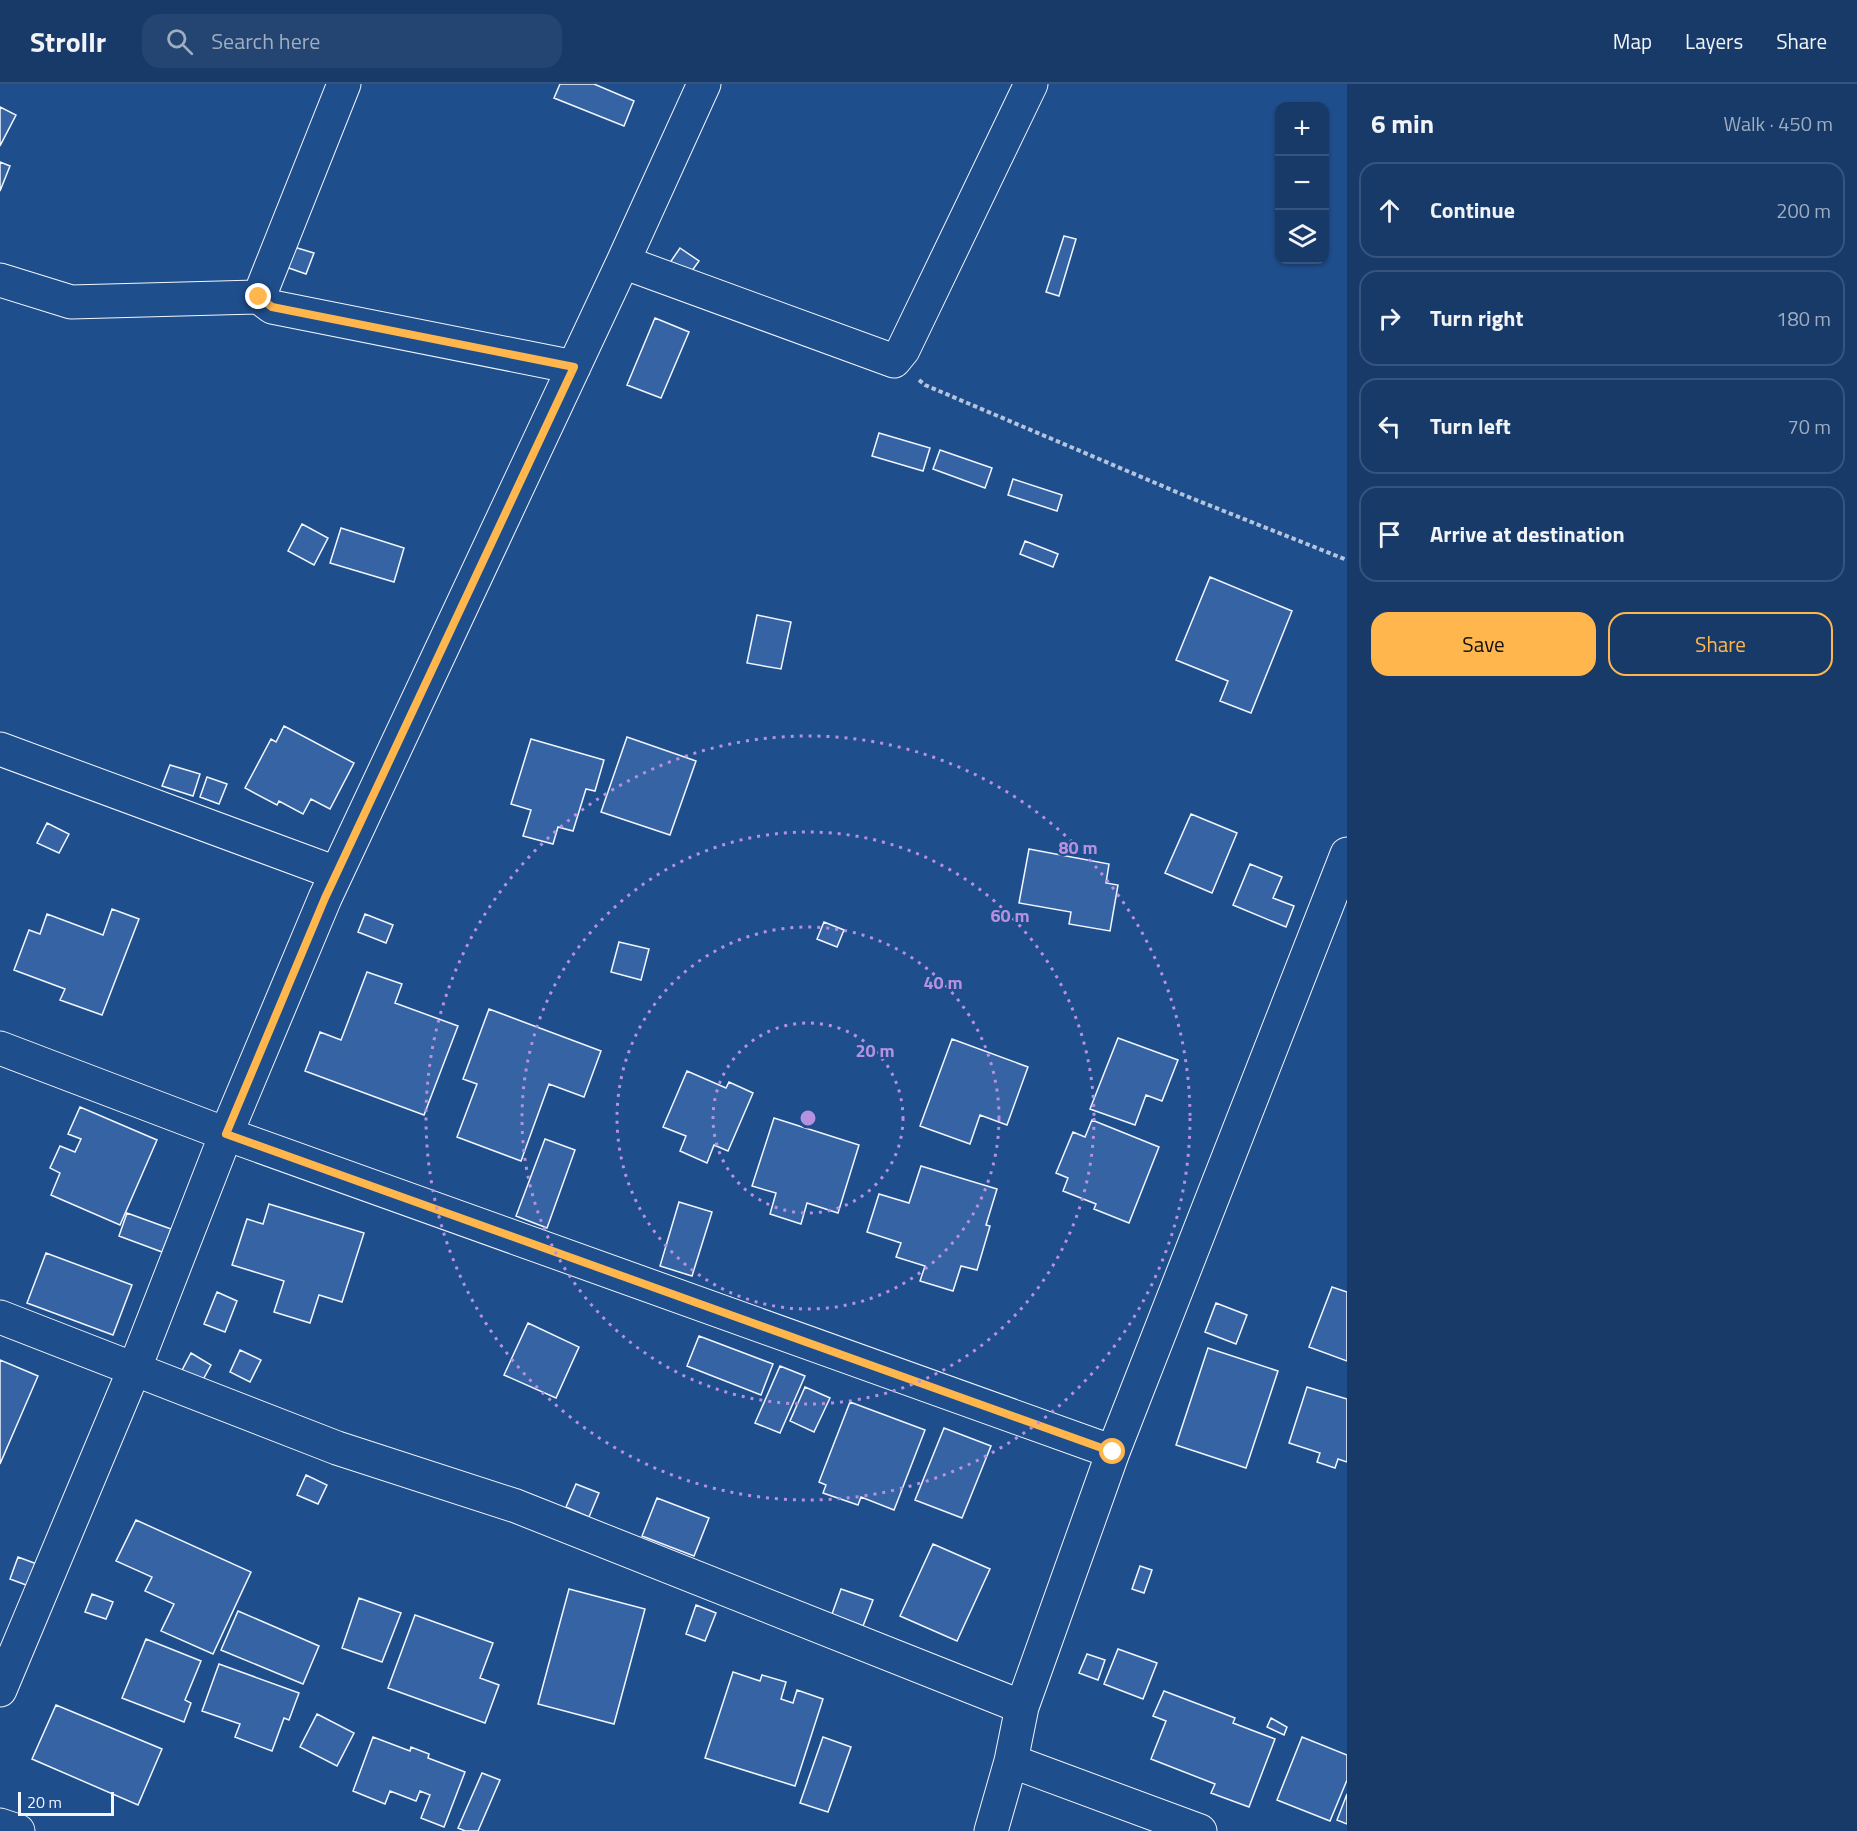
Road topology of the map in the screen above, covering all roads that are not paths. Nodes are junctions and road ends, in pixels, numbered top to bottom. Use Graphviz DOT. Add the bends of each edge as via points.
graph roads {
  1 [pos="344,84"];
  2 [pos="704,84"];
  3 [pos="1024,86"];
  4 [pos="623,262"];
  5 [pos="0,280"];
  6 [pos="259,297"];
  7 [pos="574,367"];
  8 [pos="0,749"];
  9 [pos="1347,854"];
  10 [pos="336,873"];
  11 [pos="0,1048"];
  12 [pos="226,1134"];
  13 [pos="0,1317"];
  14 [pos="134,1370"];
  15 [pos="1113,1452"];
  16 [pos="0,1690"];
  17 [pos="1022,1707"];
  18 [pos="1011,1761"];
  19 [pos="0,1825"];
  20 [pos="18,1831"];
  21 [pos="991,1831"];
  22 [pos="1200,1831"];
  1 -- 6 [label="street"];
  2 -- 4 [label="street"];
  3 -- 4 [label="street" via="903,350 894,362"];
  4 -- 7 [label="street"];
  5 -- 6 [label="street" via="71,302"];
  6 -- 7 [label="street" via="272,307"];
  7 -- 10 [label="street"];
  8 -- 10 [label="street"];
  9 -- 15 [label="street"];
  10 -- 12 [label="street"];
  11 -- 12 [label="street"];
  12 -- 14 [label="street"];
  12 -- 15 [label="street"];
  13 -- 14 [label="street"];
  14 -- 16 [label="street"];
  14 -- 17 [label="street" via="337,1448 516,1506"];
  15 -- 17 [label="street"];
  17 -- 18 [label="street"];
  18 -- 21 [label="street"];
  18 -- 22 [label="street"];
  19 -- 20 [label="street"];
}
